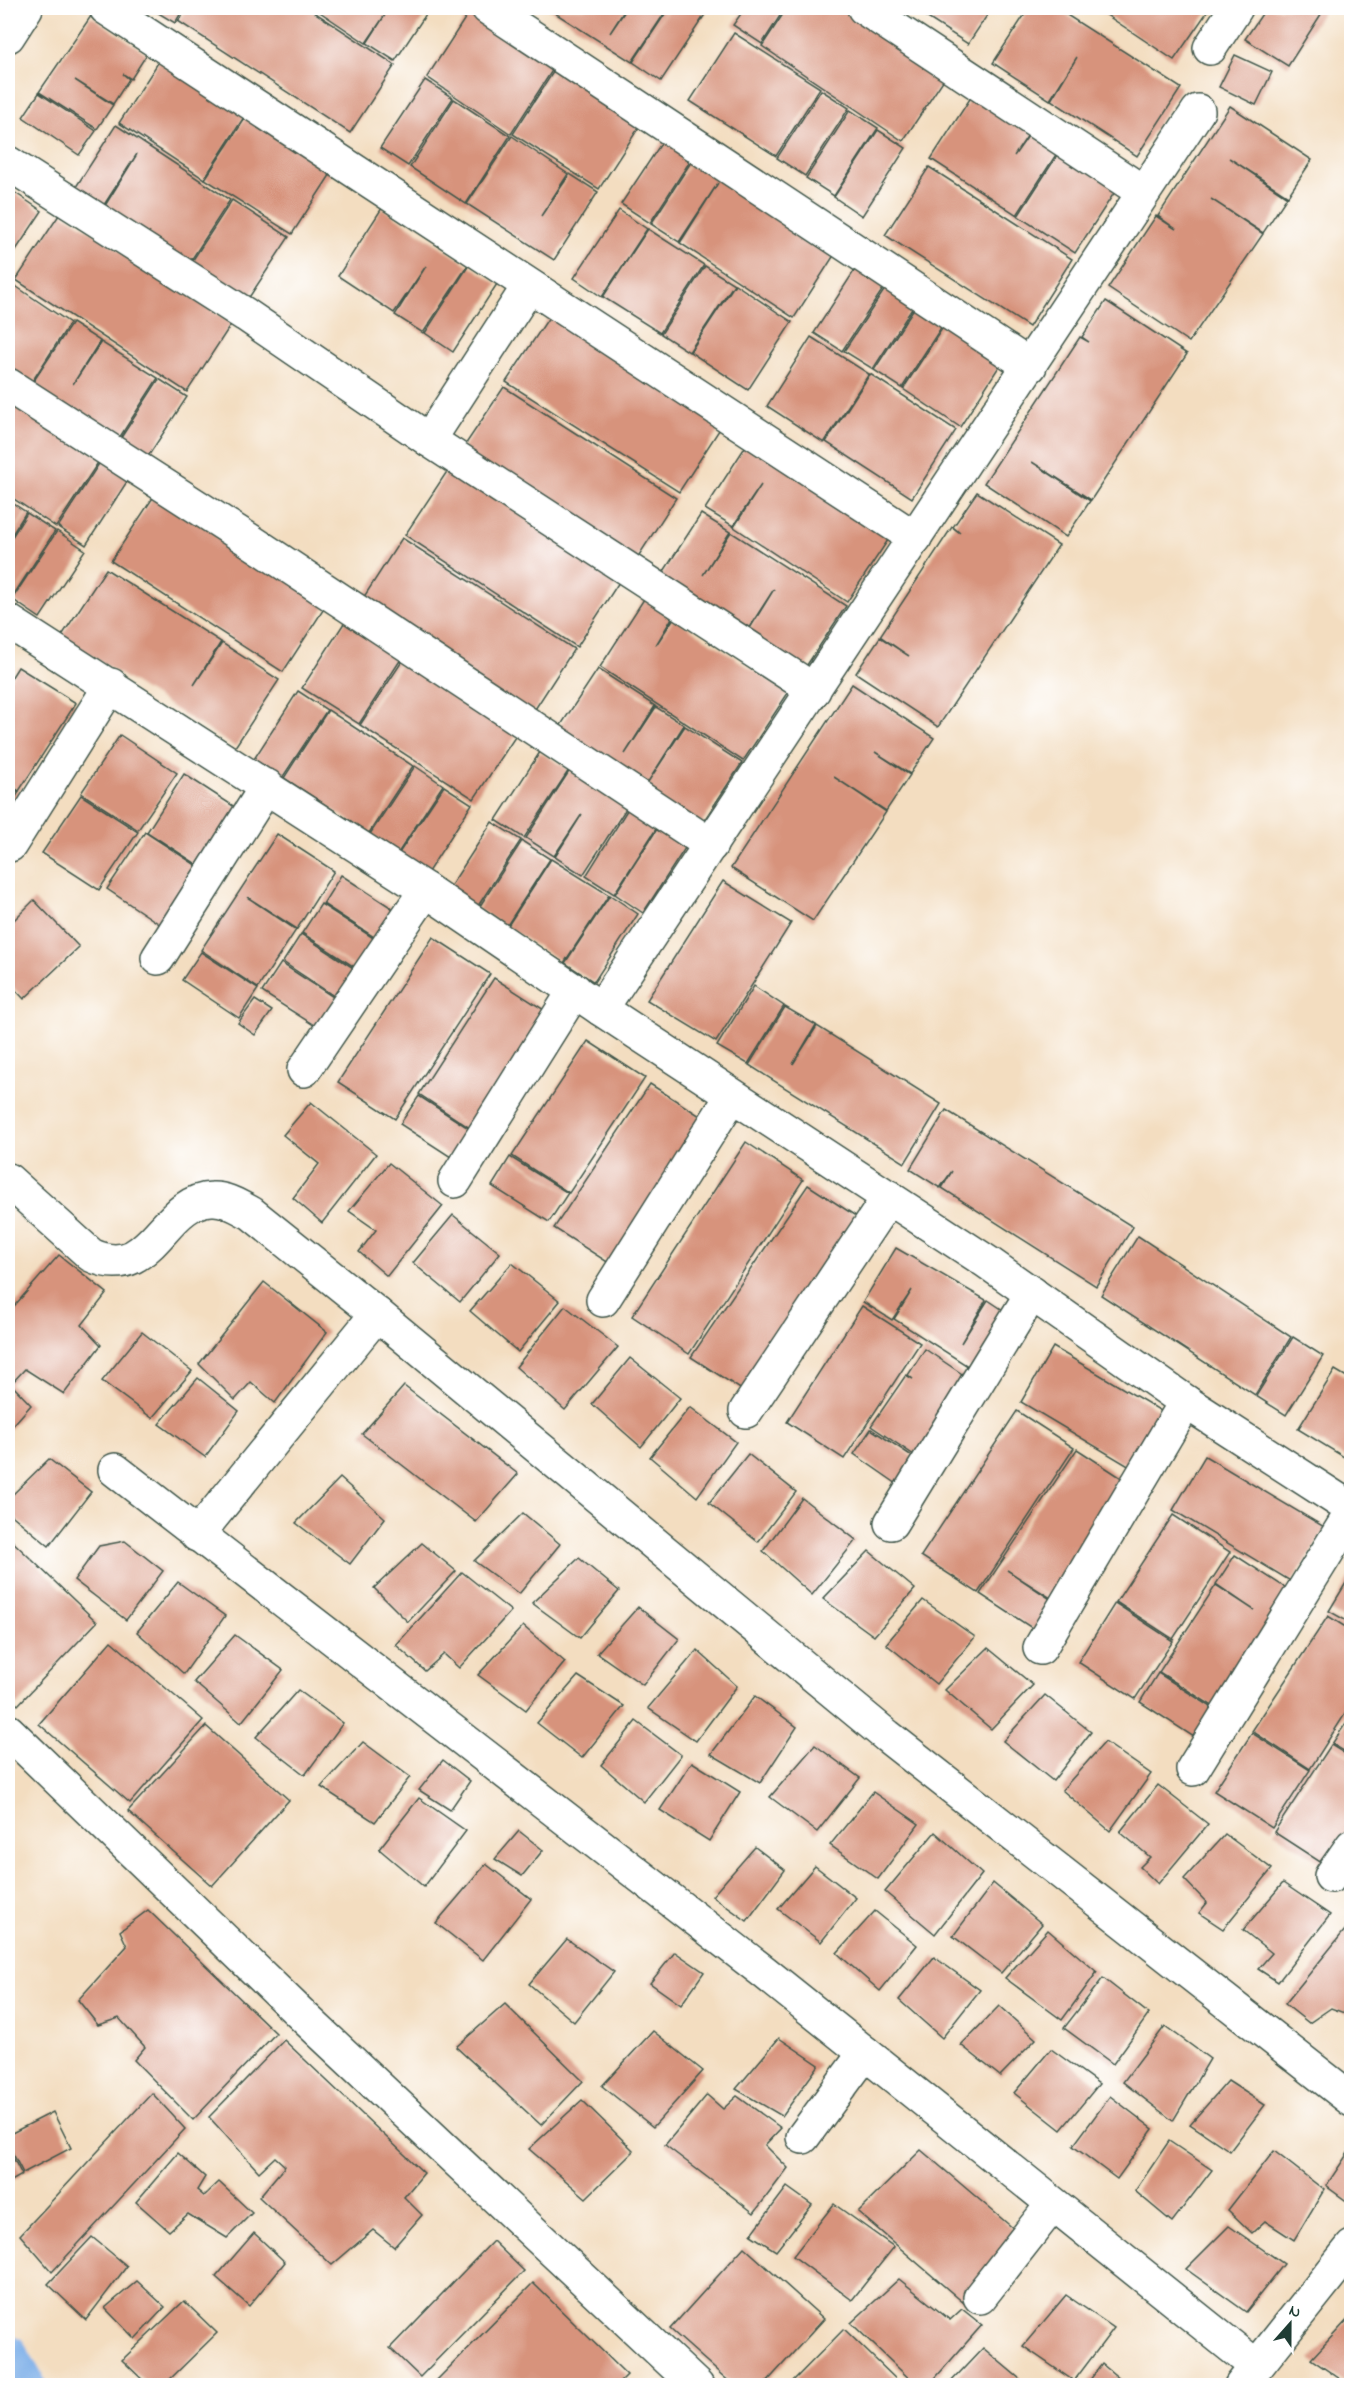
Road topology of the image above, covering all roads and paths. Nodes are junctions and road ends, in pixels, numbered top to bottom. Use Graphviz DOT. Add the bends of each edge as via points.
graph roads {
  1 [pos="27,8"];
  2 [pos="106,8"];
  3 [pos="488,8"];
  4 [pos="864,8"];
  5 [pos="1236,8"];
  6 [pos="8,36"];
  7 [pos="1209,48"];
  8 [pos="1198,111"];
  9 [pos="8,163"];
  10 [pos="1143,192"];
  11 [pos="529,286"];
  12 [pos="1030,366"];
  13 [pos="8,385"];
  14 [pos="429,440"];
  15 [pos="915,538"];
  16 [pos="8,621"];
  17 [pos="111,685"];
  18 [pos="814,690"];
  19 [pos="267,786"];
  20 [pos="10,845"];
  21 [pos="711,845"];
  22 [pos="426,890"];
  23 [pos="158,958"];
  24 [pos="588,1000"];
  25 [pos="304,1070"];
  26 [pos="732,1096"];
  27 [pos="8,1180"];
  28 [pos="455,1181"];
  29 [pos="889,1197"];
  30 [pos="1032,1293"];
  31 [pos="603,1300"];
  32 [pos="377,1314"];
  33 [pos="1186,1402"];
  34 [pos="746,1411"];
  35 [pos="115,1470"];
  36 [pos="1352,1510"];
  37 [pos="891,1523"];
  38 [pos="197,1535"];
  39 [pos="1040,1648"];
  40 [pos="8,1731"];
  41 [pos="1193,1769"];
  42 [pos="1352,1846"];
  43 [pos="1331,1876"];
  44 [pos="865,2053"];
  45 [pos="1352,2100"];
  46 [pos="802,2137"];
  47 [pos="1053,2204"];
  48 [pos="1352,2247"];
  49 [pos="980,2297"];
  50 [pos="1249,2376"];
  51 [pos="697,2385"];
  1 -- 6 [label="street"];
  2 -- 11 [label="street"];
  3 -- 12 [label="street"];
  4 -- 10 [label="street"];
  5 -- 7 [label="street"];
  8 -- 10 [label="street"];
  9 -- 14 [label="street" via="246,315"];
  10 -- 12 [label="street"];
  11 -- 14 [label="street"];
  11 -- 15 [label="street"];
  12 -- 15 [label="street"];
  13 -- 21 [label="street"];
  14 -- 18 [label="street"];
  15 -- 18 [label="street"];
  16 -- 17 [label="street"];
  17 -- 19 [label="street"];
  17 -- 20 [label="street"];
  18 -- 21 [label="street"];
  19 -- 22 [label="street"];
  19 -- 23 [label="street"];
  21 -- 24 [label="street"];
  22 -- 24 [label="street"];
  22 -- 25 [label="street"];
  24 -- 26 [label="street"];
  24 -- 28 [label="street"];
  26 -- 29 [label="street"];
  26 -- 31 [label="street"];
  27 -- 32 [label="street" via="91,1255 104,1261 117,1262 139,1254 198,1201 213,1198 230,1202 251,1213"];
  29 -- 30 [label="street"];
  29 -- 34 [label="street"];
  30 -- 33 [label="street"];
  30 -- 37 [label="street"];
  32 -- 38 [label="street"];
  32 -- 45 [label="street" via="887,1736"];
  33 -- 36 [label="street"];
  33 -- 39 [label="street"];
  35 -- 38 [label="street"];
  36 -- 41 [label="street"];
  38 -- 44 [label="street"];
  40 -- 51 [label="street" via="305,2018"];
  42 -- 43 [label="street"];
  44 -- 46 [label="street"];
  44 -- 47 [label="street"];
  47 -- 49 [label="street"];
  47 -- 50 [label="street"];
  48 -- 50 [label="street"];
}
